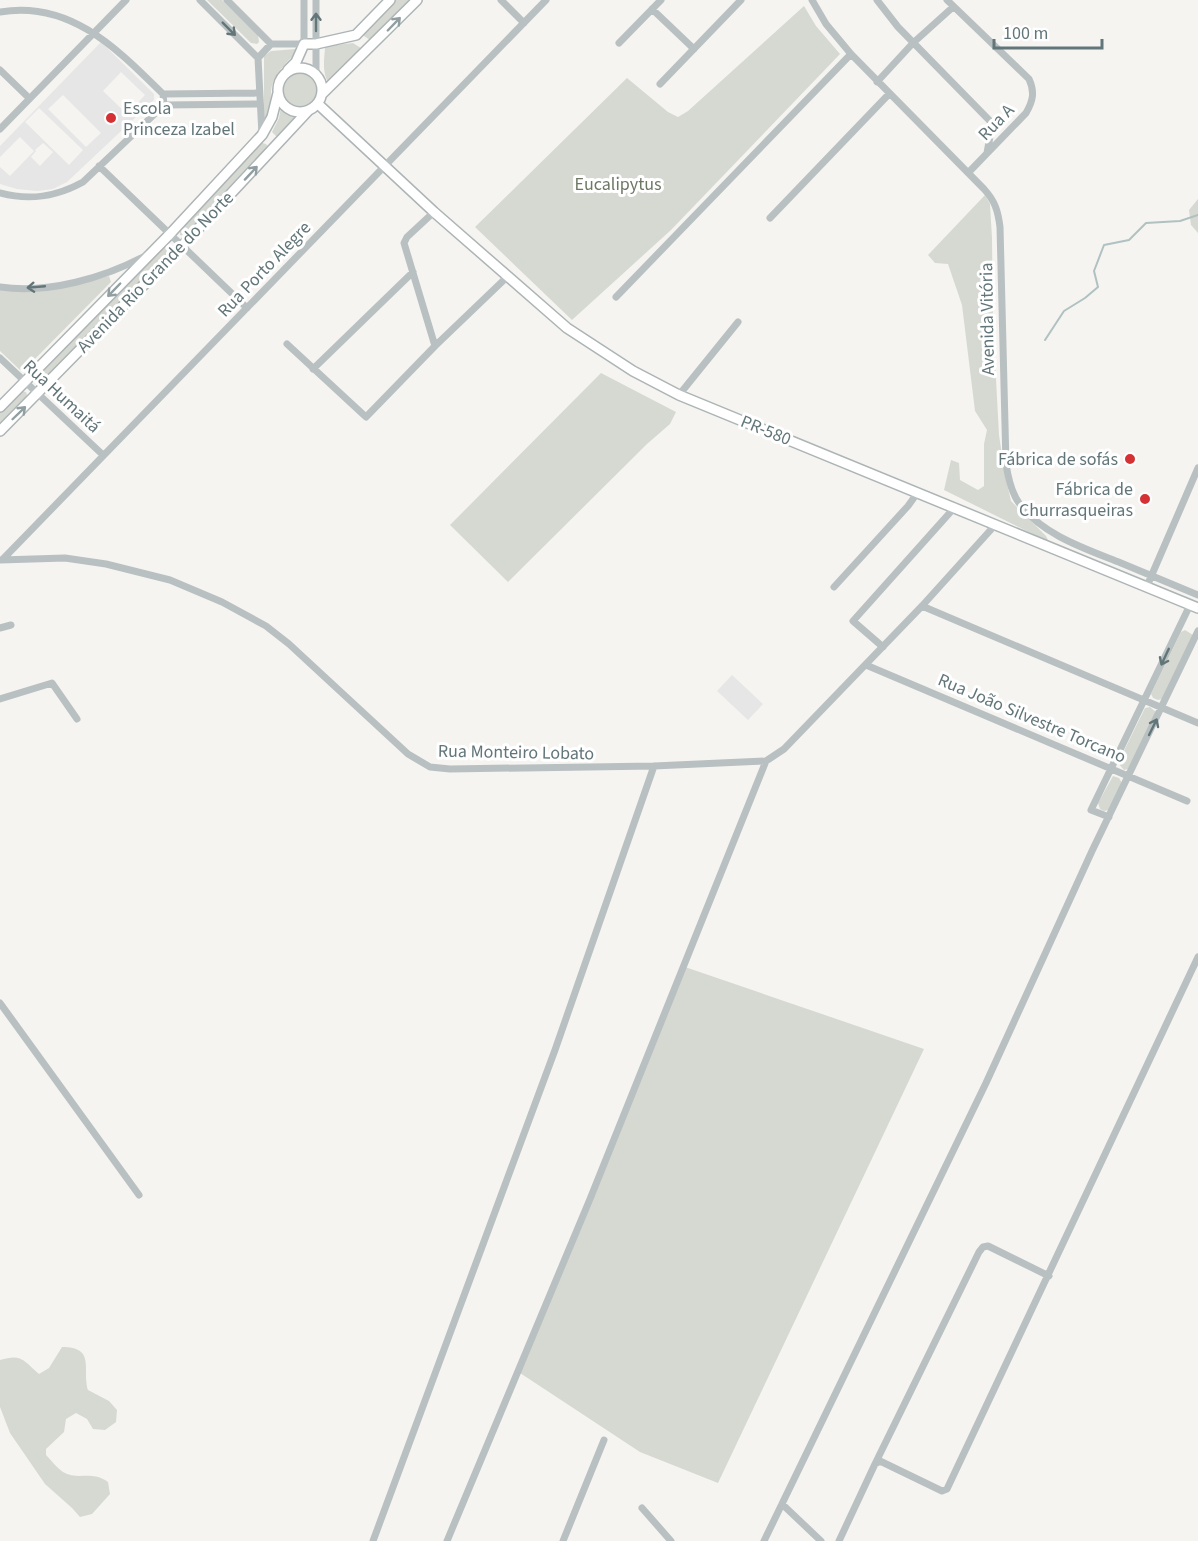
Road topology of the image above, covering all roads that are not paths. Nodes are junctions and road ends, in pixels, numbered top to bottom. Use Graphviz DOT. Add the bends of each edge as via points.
graph roads {
  1 [pos="126,0"];
  2 [pos="200,0"];
  3 [pos="226,0"];
  4 [pos="304,0"];
  5 [pos="316,0"];
  6 [pos="390,0"];
  7 [pos="417,0"];
  8 [pos="501,0"];
  9 [pos="546,0"];
  10 [pos="662,0"];
  11 [pos="741,0"];
  12 [pos="812,0"];
  13 [pos="877,0"];
  14 [pos="947,0"];
  15 [pos="953,7"];
  16 [pos="652,9"];
  17 [pos="0,12"];
  18 [pos="524,23"];
  19 [pos="98,30"];
  20 [pos="356,35"];
  21 [pos="619,43"];
  22 [pos="271,44"];
  23 [pos="304,44"];
  24 [pos="316,44"];
  25 [pos="913,44"];
  26 [pos="369,48"];
  27 [pos="694,49"];
  28 [pos="850,54"];
  29 [pos="258,58"];
  30 [pos="0,70"];
  31 [pos="287,72"];
  32 [pos="316,74"];
  33 [pos="877,82"];
  34 [pos="660,84"];
  35 [pos="259,93"];
  36 [pos="278,93"];
  37 [pos="163,94"];
  38 [pos="322,94"];
  39 [pos="889,94"];
  40 [pos="29,98"];
  41 [pos="260,104"];
  42 [pos="318,104"];
  43 [pos="164,105"];
  44 [pos="308,111"];
  45 [pos="0,129"];
  46 [pos="262,135"];
  47 [pos="276,147"];
  48 [pos="987,153"];
  49 [pos="99,166"];
  50 [pos="386,166"];
  51 [pos="969,172"];
  52 [pos="0,193"];
  53 [pos="434,212"];
  54 [pos="770,218"];
  55 [pos="170,234"];
  56 [pos="182,246"];
  57 [pos="152,252"];
  58 [pos="413,272"];
  59 [pos="507,277"];
  60 [pos="0,287"];
  61 [pos="616,297"];
  62 [pos="248,308"];
  63 [pos="738,322"];
  64 [pos="287,344"];
  65 [pos="435,346"];
  66 [pos="0,358"];
  67 [pos="313,369"];
  68 [pos="25,381"];
  69 [pos="38,394"];
  70 [pos="679,395"];
  71 [pos="0,407"];
  72 [pos="0,431"];
  73 [pos="103,455"];
  74 [pos="1198,468"];
  75 [pos="918,492"];
  76 [pos="955,507"];
  77 [pos="996,524"];
  78 [pos="2,559"];
  79 [pos="1151,575"];
  80 [pos="1147,586"];
  81 [pos="834,587"];
  82 [pos="1198,595"];
  83 [pos="922,606"];
  84 [pos="1194,606"];
  85 [pos="11,625"];
  86 [pos="0,628"];
  87 [pos="1198,632"];
  88 [pos="883,647"];
  89 [pos="866,665"];
  90 [pos="0,699"];
  91 [pos="1145,699"];
  92 [pos="1162,708"];
  93 [pos="77,719"];
  94 [pos="1198,723"];
  95 [pos="766,761"];
  96 [pos="654,766"];
  97 [pos="1111,768"];
  98 [pos="1129,775"];
  99 [pos="1187,801"];
  100 [pos="1109,817"];
  101 [pos="1198,957"];
  102 [pos="0,1003"];
  103 [pos="139,1195"];
  104 [pos="1049,1276"];
  105 [pos="604,1440"];
  106 [pos="875,1464"];
  107 [pos="782,1504"];
  108 [pos="642,1508"];
  109 [pos="373,1541"];
  110 [pos="449,1541"];
  111 [pos="563,1541"];
  112 [pos="671,1541"];
  113 [pos="764,1541"];
  114 [pos="821,1541"];
  115 [pos="839,1541"];
  1 -- 19 [label="street"];
  2 -- 29 [label="street, one-way"];
  3 -- 22 [label="street"];
  4 -- 23 [label="street"];
  24 -- 5 [label="street, one-way"];
  6 -- 20 [label="main road"];
  26 -- 7 [label="main road, one-way"];
  8 -- 18 [label="street"];
  9 -- 18 [label="street, Rua Porto Alegre"];
  10 -- 16 [label="street"];
  11 -- 27 [label="street"];
  12 -- 28 [label="street, Avenida Vitória"];
  13 -- 25 [label="street"];
  14 -- 15 [label="street"];
  15 -- 25 [label="street"];
  15 -- 48 [label="street, Rua A" via="1034,88 1026,113"];
  16 -- 21 [label="street"];
  16 -- 27 [label="street"];
  17 -- 19 [label="street" via="18,6 43,5 77,16"];
  18 -- 50 [label="street, Rua Porto Alegre"];
  19 -- 37 [label="street"];
  19 -- 40 [label="street"];
  20 -- 24 [label="main road"];
  20 -- 26 [label="main road"];
  22 -- 23 [label="street"];
  22 -- 29 [label="street"];
  23 -- 24 [label="main road"];
  23 -- 31 [label="main road"];
  24 -- 32 [label="street"];
  25 -- 33 [label="street"];
  25 -- 48 [label="street" via="990,122"];
  26 -- 38 [label="main road"];
  27 -- 34 [label="street"];
  28 -- 33 [label="street, Avenida Vitória"];
  28 -- 61 [label="street"];
  29 -- 35 [label="street"];
  30 -- 40 [label="street"];
  31 -- 32 [label="main road" via="305,68"];
  31 -- 36 [label="main road" via="279,81"];
  32 -- 38 [label="main road" via="321,80"];
  33 -- 39 [label="street, Avenida Vitória"];
  35 -- 37 [label="street"];
  35 -- 41 [label="street"];
  36 -- 44 [label="main road" via="289,109"];
  36 -- 46 [label="main road, Avenida Rio Grande do Norte"];
  37 -- 43 [label="street"];
  38 -- 42 [label="main road"];
  39 -- 51 [label="street, Avenida Vitória"];
  39 -- 54 [label="street"];
  40 -- 45 [label="street"];
  41 -- 43 [label="street"];
  41 -- 46 [label="street"];
  42 -- 44 [label="main road"];
  42 -- 50 [label="main road, PR-580"];
  43 -- 49 [label="street"];
  44 -- 47 [label="main road, Avenida Rio Grande do Norte"];
  46 -- 47 [label="main road"];
  46 -- 55 [label="main road, Avenida Rio Grande do Norte"];
  56 -- 47 [label="main road, Avenida Rio Grande do Norte, one-way"];
  48 -- 51 [label="street, Rua A"];
  49 -- 52 [label="street" via="83,182 53,195"];
  49 -- 55 [label="street"];
  50 -- 53 [label="main road, PR-580 / PR-580"];
  50 -- 62 [label="street, Rua Porto Alegre"];
  51 -- 79 [label="street, Avenida Vitória" via="993,199 998,211 1006,464 1015,496 1046,528"];
  53 -- 58 [label="street" via="404,243"];
  53 -- 59 [label="main road, PR-580 / PR-580"];
  55 -- 56 [label="street"];
  55 -- 57 [label="main road, Avenida Rio Grande do Norte"];
  56 -- 62 [label="street"];
  56 -- 69 [label="main road, Avenida Rio Grande do Norte"];
  57 -- 60 [label="street, one-way" via="111,272 72,283 22,289"];
  57 -- 68 [label="main road, Avenida Rio Grande do Norte, one-way"];
  58 -- 65 [label="street"];
  58 -- 67 [label="street"];
  59 -- 65 [label="street"];
  59 -- 70 [label="main road, PR-580 / PR-580" via="598,351"];
  62 -- 73 [label="street, Rua Porto Alegre"];
  63 -- 70 [label="street"];
  64 -- 67 [label="street"];
  65 -- 67 [label="street" via="366,417"];
  66 -- 68 [label="street, Rua Humaitá"];
  68 -- 69 [label="street, Rua Humaitá"];
  68 -- 71 [label="main road, Avenida Rio Grande do Norte"];
  72 -- 69 [label="main road, Avenida Rio Grande do Norte, one-way"];
  69 -- 73 [label="street, Rua Humaitá"];
  70 -- 75 [label="main road, PR-580 / PR-580"];
  73 -- 78 [label="street, Rua Porto Alegre"];
  74 -- 79 [label="street"];
  75 -- 76 [label="main road, PR-580 / PR-580"];
  75 -- 81 [label="street"];
  76 -- 77 [label="main road, PR-580 / PR-580"];
  76 -- 88 [label="street" via="853,621"];
  77 -- 80 [label="main road, PR-580 / PR-580"];
  77 -- 83 [label="street"];
  78 -- 96 [label="street, Rua Monteiro Lobato" via="65,558 106,564 170,580 222,602 266,626 408,754 430,767 450,770"];
  79 -- 80 [label="street"];
  79 -- 82 [label="street, Avenida Vitória"];
  80 -- 84 [label="main road, PR-580 / PR-580"];
  83 -- 88 [label="street"];
  83 -- 91 [label="street"];
  84 -- 91 [label="street, one-way"];
  85 -- 86 [label="street"];
  87 -- 92 [label="street"];
  88 -- 89 [label="street"];
  89 -- 95 [label="street" via="784,749"];
  89 -- 97 [label="street, Rua João Silvestre Torcano"];
  90 -- 93 [label="street" via="52,683"];
  91 -- 92 [label="street"];
  91 -- 97 [label="street"];
  92 -- 94 [label="street"];
  98 -- 92 [label="street, one-way"];
  95 -- 96 [label="street, Rua Monteiro Lobato"];
  95 -- 110 [label="street"];
  96 -- 109 [label="street" via="555,1050"];
  97 -- 98 [label="street, Rua João Silvestre Torcano"];
  97 -- 100 [label="street" via="1091,810"];
  98 -- 99 [label="street, Rua João Silvestre Torcano"];
  98 -- 100 [label="street"];
  100 -- 107 [label="street" via="986,1083"];
  101 -- 104 [label="street"];
  102 -- 103 [label="street"];
  104 -- 106 [label="street" via="983,1247"];
  104 -- 106 [label="street" via="948,1489 942,1491 880,1461"];
  105 -- 111 [label="street"];
  106 -- 115 [label="street"];
  107 -- 113 [label="street"];
  107 -- 114 [label="street"];
  108 -- 112 [label="street"];
}
